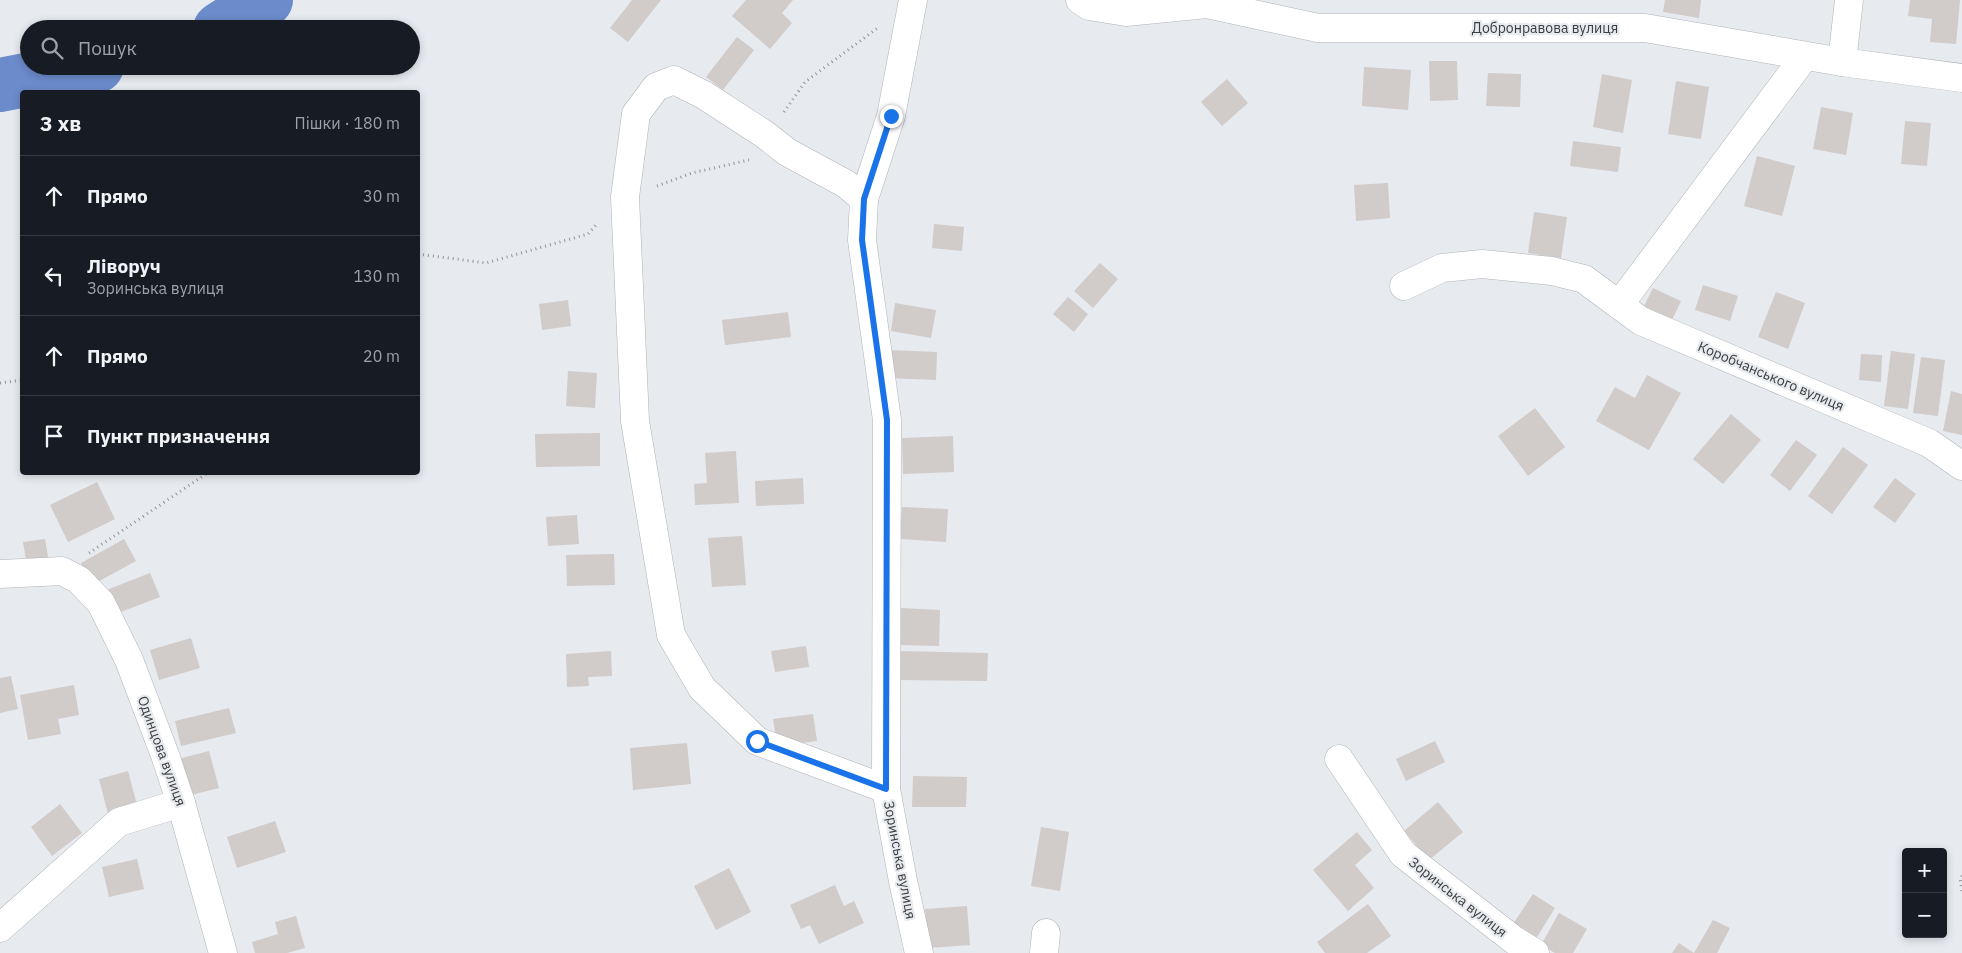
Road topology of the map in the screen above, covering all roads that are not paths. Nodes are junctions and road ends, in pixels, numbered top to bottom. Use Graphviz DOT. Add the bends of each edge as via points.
graph roads {
  1 [pos="913,0"];
  2 [pos="1080,0"];
  3 [pos="1849,0"];
  4 [pos="1804,56"];
  5 [pos="1842,62"];
  6 [pos="1962,78"];
  7 [pos="864,199"];
  8 [pos="1404,286"];
  9 [pos="1619,305"];
  10 [pos="1962,466"];
  11 [pos="0,574"];
  12 [pos="1339,759"];
  13 [pos="886,789"];
  14 [pos="181,803"];
  15 [pos="0,928"];
  16 [pos="223,953"];
  17 [pos="919,953"];
  18 [pos="1535,953"];
  1 -- 7 [label="street, Зоринська вулиця" via="891,116"];
  2 -- 4 [label="street, Добронравова вулиця" via="1089,6 1126,12 1207,4 1318,28 1645,28"];
  3 -- 5 [label="street"];
  4 -- 5 [label="street, Добронравова вулиця"];
  4 -- 9 [label="street"];
  5 -- 6 [label="street, Добронравова вулиця"];
  7 -- 13 [label="street, Зоринська вулиця" via="862,240 887,420"];
  7 -- 13 [label="street" via="846,184 787,152 704,94 674,80 656,87 636,114 625,197 635,421 670,635 702,688 757,741"];
  8 -- 9 [label="street, Коробчанського вулиця" via="1442,268 1482,264 1552,271 1584,280"];
  9 -- 10 [label="street, Коробчанського вулиця" via="1641,321 1929,443"];
  11 -- 14 [label="street, Одинцова вулиця" via="62,571 79,580 101,603 129,660"];
  12 -- 18 [label="street, Зоринська вулиця" via="1403,854"];
  13 -- 17 [label="street, Зоринська вулиця"];
  14 -- 15 [label="street" via="119,822"];
  14 -- 16 [label="street, Одинцова вулиця"];
}
